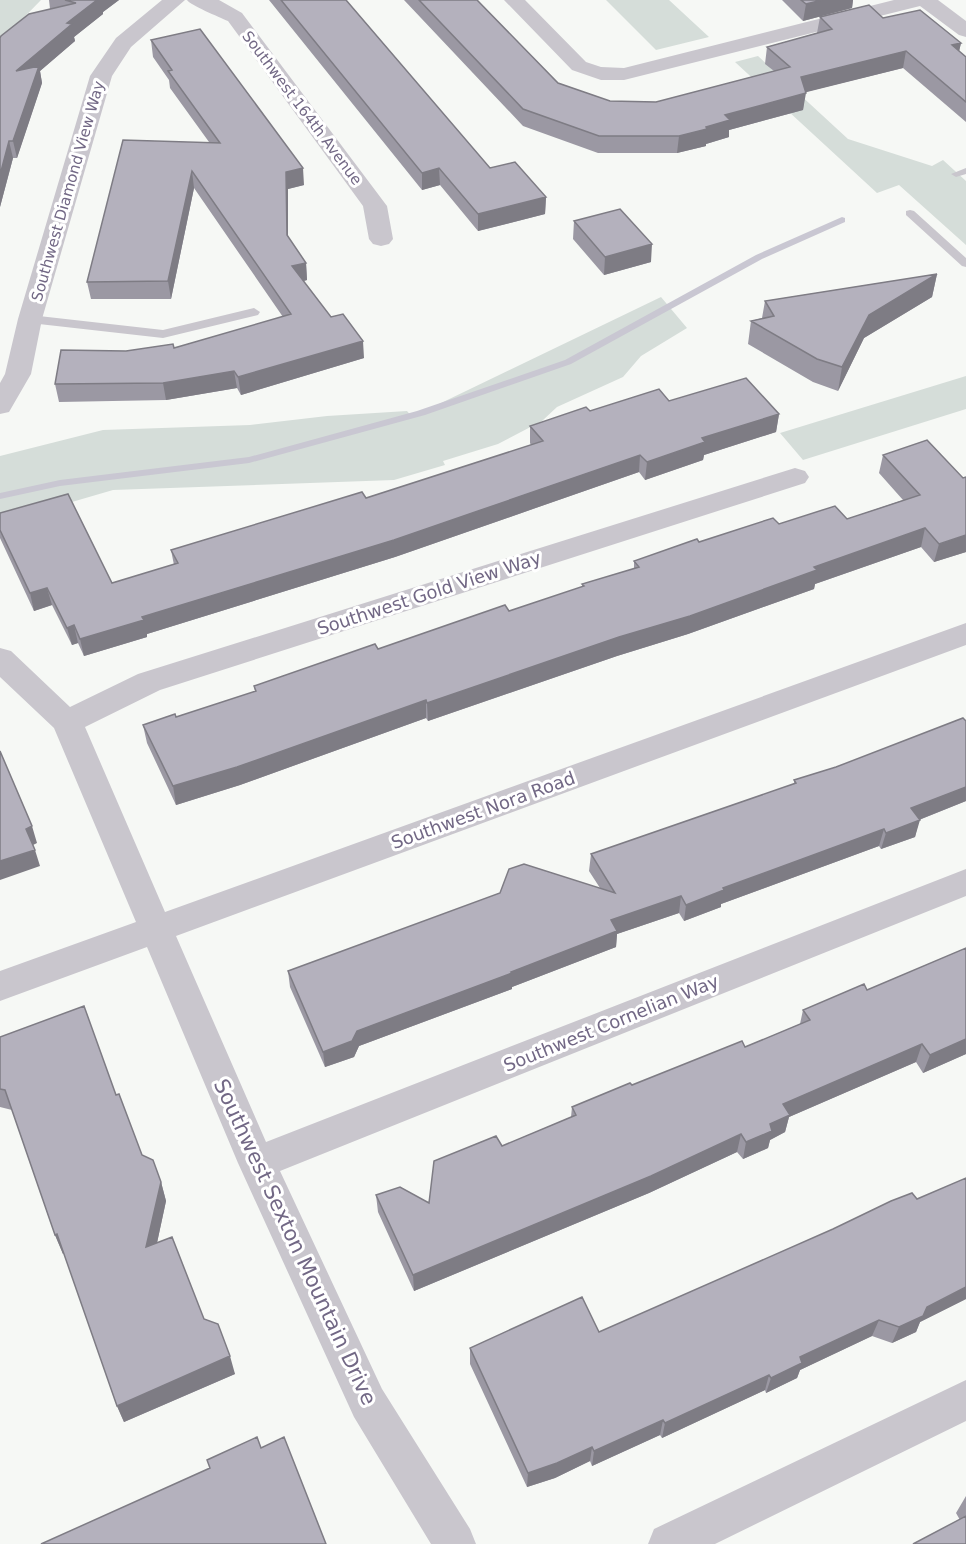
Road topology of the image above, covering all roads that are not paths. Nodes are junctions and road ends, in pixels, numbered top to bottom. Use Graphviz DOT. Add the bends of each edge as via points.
graph roads {
  1 [pos="175,0"];
  2 [pos="197,0"];
  3 [pos="514,0"];
  4 [pos="918,0"];
  5 [pos="925,0"];
  6 [pos="966,31"];
  7 [pos="910,213"];
  8 [pos="381,239"];
  9 [pos="966,264"];
  10 [pos="254,312"];
  11 [pos="30,319"];
  12 [pos="0,406"];
  13 [pos="795,477"];
  14 [pos="966,634"];
  15 [pos="0,658"];
  16 [pos="67,722"];
  17 [pos="966,882"];
  18 [pos="155,929"];
  19 [pos="0,986"];
  20 [pos="257,1164"];
  21 [pos="966,1400"];
  22 [pos="455,1544"];
  23 [pos="669,1544"];
  1 -- 11 [label="street, Southwest Diamond View Way" via="141,25 107,63"];
  2 -- 8 [label="street, Southwest 164th Avenue" via="235,17 375,206"];
  3 -- 4 [label="street" via="579,66 605,75 624,74"];
  5 -- 6 [label="street"];
  7 -- 9 [label="lane"];
  10 -- 11 [label="lane" via="163,334"];
  11 -- 12 [label="street, Southwest Diamond View Way" via="18,374"];
  13 -- 16 [label="street, Southwest Gold View Way" via="149,682"];
  14 -- 18 [label="street, Southwest Nora Road"];
  15 -- 16 [label="street"];
  16 -- 18 [label="street"];
  17 -- 20 [label="street, Southwest Cornelian Way"];
  18 -- 19 [label="street, Southwest Nora Road"];
  18 -- 20 [label="street, Southwest Sexton Mountain Drive"];
  20 -- 22 [label="street, Southwest Sexton Mountain Drive" via="368,1403"];
  21 -- 23 [label="street"];
}
